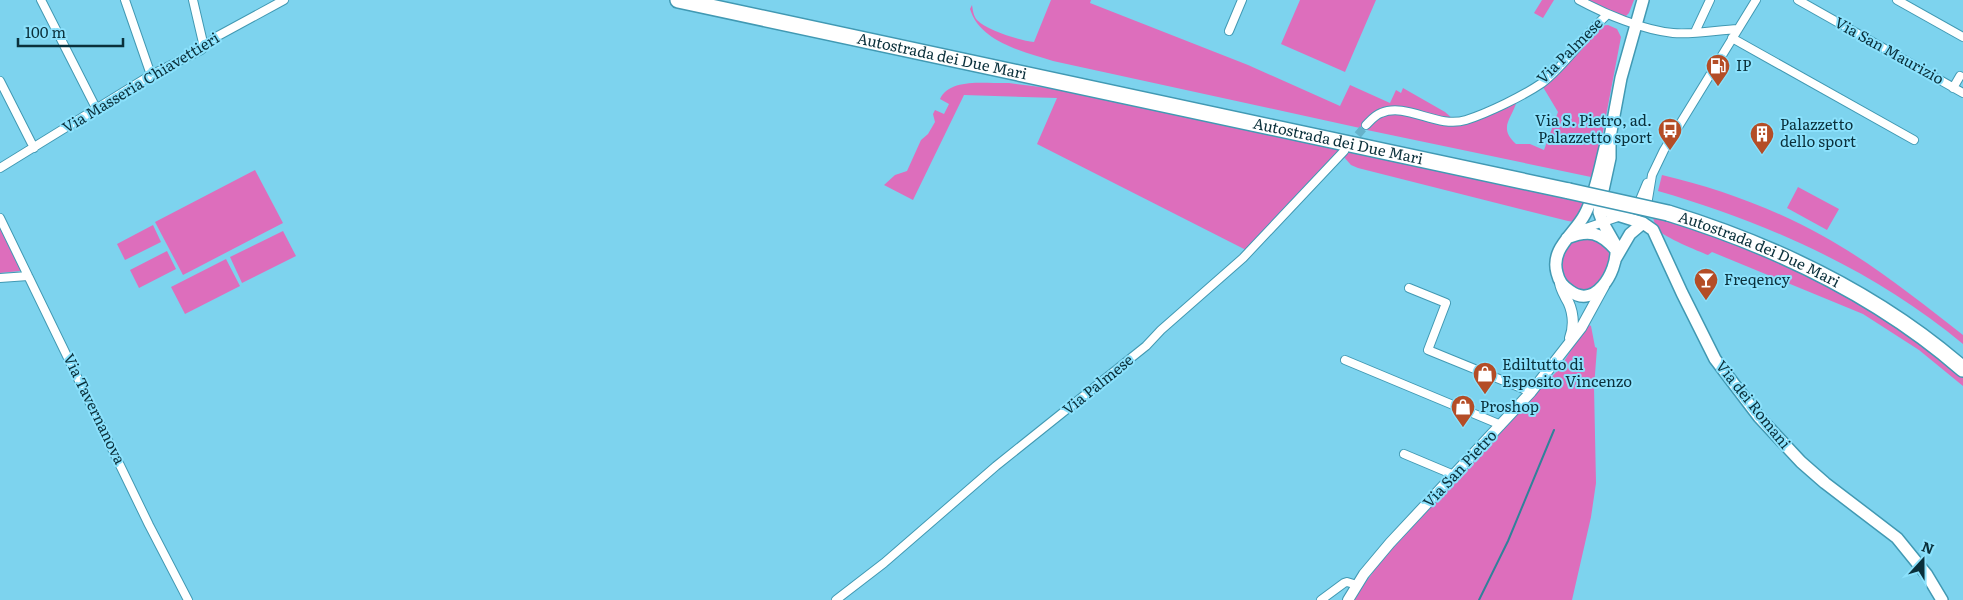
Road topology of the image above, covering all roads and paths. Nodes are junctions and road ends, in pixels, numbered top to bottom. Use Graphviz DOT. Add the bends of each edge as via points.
graph roads {
  1 [pos="41,0"];
  2 [pos="125,0"];
  3 [pos="193,0"];
  4 [pos="284,0"];
  5 [pos="678,0"];
  6 [pos="723,0"];
  7 [pos="1242,0"];
  8 [pos="1579,0"];
  9 [pos="1643,0"];
  10 [pos="1710,0"];
  11 [pos="1756,0"];
  12 [pos="1798,0"];
  13 [pos="1897,0"];
  14 [pos="1608,14"];
  15 [pos="1636,24"];
  16 [pos="1738,29"];
  17 [pos="1229,31"];
  18 [pos="1695,32"];
  19 [pos="1963,37"];
  20 [pos="1732,38"];
  21 [pos="204,47"];
  22 [pos="151,75"];
  23 [pos="1962,75"];
  24 [pos="0,81"];
  25 [pos="1953,88"];
  26 [pos="1963,93"];
  27 [pos="97,110"];
  28 [pos="1366,125"];
  29 [pos="1610,137"];
  30 [pos="1914,140"];
  31 [pos="34,148"];
  32 [pos="1344,152"];
  33 [pos="0,168"];
  34 [pos="1652,175"];
  35 [pos="1570,186"];
  36 [pos="1600,204"];
  37 [pos="1619,216"];
  38 [pos="0,218"];
  39 [pos="1603,223"];
  40 [pos="1643,223"];
  41 [pos="1581,232"];
  42 [pos="1567,238"];
  43 [pos="1616,254"];
  44 [pos="28,276"];
  45 [pos="0,278"];
  46 [pos="1560,282"];
  47 [pos="1604,286"];
  48 [pos="1409,288"];
  49 [pos="1569,342"];
  50 [pos="1963,356"];
  51 [pos="1345,360"];
  52 [pos="1963,369"];
  53 [pos="1531,392"];
  54 [pos="1501,425"];
  55 [pos="1404,454"];
  56 [pos="1454,475"];
  57 [pos="1356,585"];
  58 [pos="188,600"];
  59 [pos="836,600"];
  60 [pos="1321,600"];
  61 [pos="1348,600"];
  62 [pos="1942,600"];
  1 -- 27 [label="street"];
  2 -- 22 [label="street"];
  3 -- 21 [label="street"];
  4 -- 21 [label="street, Via Masseria Chiavettieri" via="216,37"];
  5 -- 35 [label="highway, Autostrada dei Due Mari"];
  6 -- 35 [label="highway, Autostrada dei Due Mari"];
  7 -- 17 [label="street"];
  8 -- 14 [label="street"];
  9 -- 15 [label="main road"];
  10 -- 18 [label="street"];
  11 -- 16 [label="street"];
  12 -- 25 [label="street, Via San Maurizio"];
  13 -- 19 [label="street"];
  14 -- 15 [label="street"];
  14 -- 28 [label="street, Via Palmese" via="1543,82 1486,112 1462,121 1444,122 1394,110 1379,114"];
  15 -- 18 [label="street" via="1671,33"];
  15 -- 29 [label="main road"];
  16 -- 18 [label="street"];
  16 -- 20 [label="street"];
  20 -- 30 [label="street"];
  20 -- 34 [label="street"];
  21 -- 22 [label="street, Via Masseria Chiavettieri"];
  22 -- 27 [label="street, Via Masseria Chiavettieri"];
  23 -- 25 [label="street"];
  24 -- 31 [label="street"];
  25 -- 26 [label="street, Via San Maurizio"];
  27 -- 31 [label="street, Via Masseria Chiavettieri"];
  29 -- 36 [label="main road" via="1610,158"];
  29 -- 42 [label="main road" via="1589,205"];
  31 -- 33 [label="street, Via Masseria Chiavettieri"];
  32 -- 59 [label="street, Via Palmese" via="1243,258 1146,346"];
  34 -- 37 [label="street" via="1635,209"];
  34 -- 40 [label="street"];
  35 -- 50 [label="highway, Autostrada dei Due Mari" via="1670,204 1733,224 1785,246 1872,292"];
  35 -- 52 [label="highway, Autostrada dei Due Mari, bridge" via="1694,222 1798,262 1890,314"];
  36 -- 37 [label="main road"];
  36 -- 39 [label="main road"];
  37 -- 39 [label="street"];
  37 -- 40 [label="main road"];
  38 -- 44 [label="street, Via Tavernanova"];
  39 -- 41 [label="street"];
  39 -- 43 [label="main road" via="1615,244"];
  40 -- 43 [label="main road" via="1630,234"];
  40 -- 62 [label="main road, Via dei Romani" via="1657,237 1715,359 1759,417 1813,472 1897,538 1927,575"];
  41 -- 42 [label="main road"];
  41 -- 43 [label="main road" via="1602,237"];
  42 -- 46 [label="main road" via="1557,254 1556,272"];
  43 -- 47 [label="main road"];
  44 -- 45 [label="street"];
  44 -- 58 [label="street, Via Tavernanova"];
  46 -- 47 [label="main road" via="1574,294 1582,296 1597,292"];
  46 -- 49 [label="street" via="1560,289 1571,307 1573,326"];
  47 -- 49 [label="street, Via San Pietro" via="1581,328"];
  48 -- 53 [label="street" via="1446,303 1428,350"];
  49 -- 53 [label="street, Via San Pietro"];
  51 -- 54 [label="street"];
  53 -- 54 [label="street, Via San Pietro"];
  54 -- 56 [label="street, Via San Pietro"];
  55 -- 56 [label="street"];
  56 -- 57 [label="street, Via San Pietro" via="1390,543"];
  57 -- 60 [label="street" via="1344,583"];
  57 -- 61 [label="street, Via San Pietro"];
}
